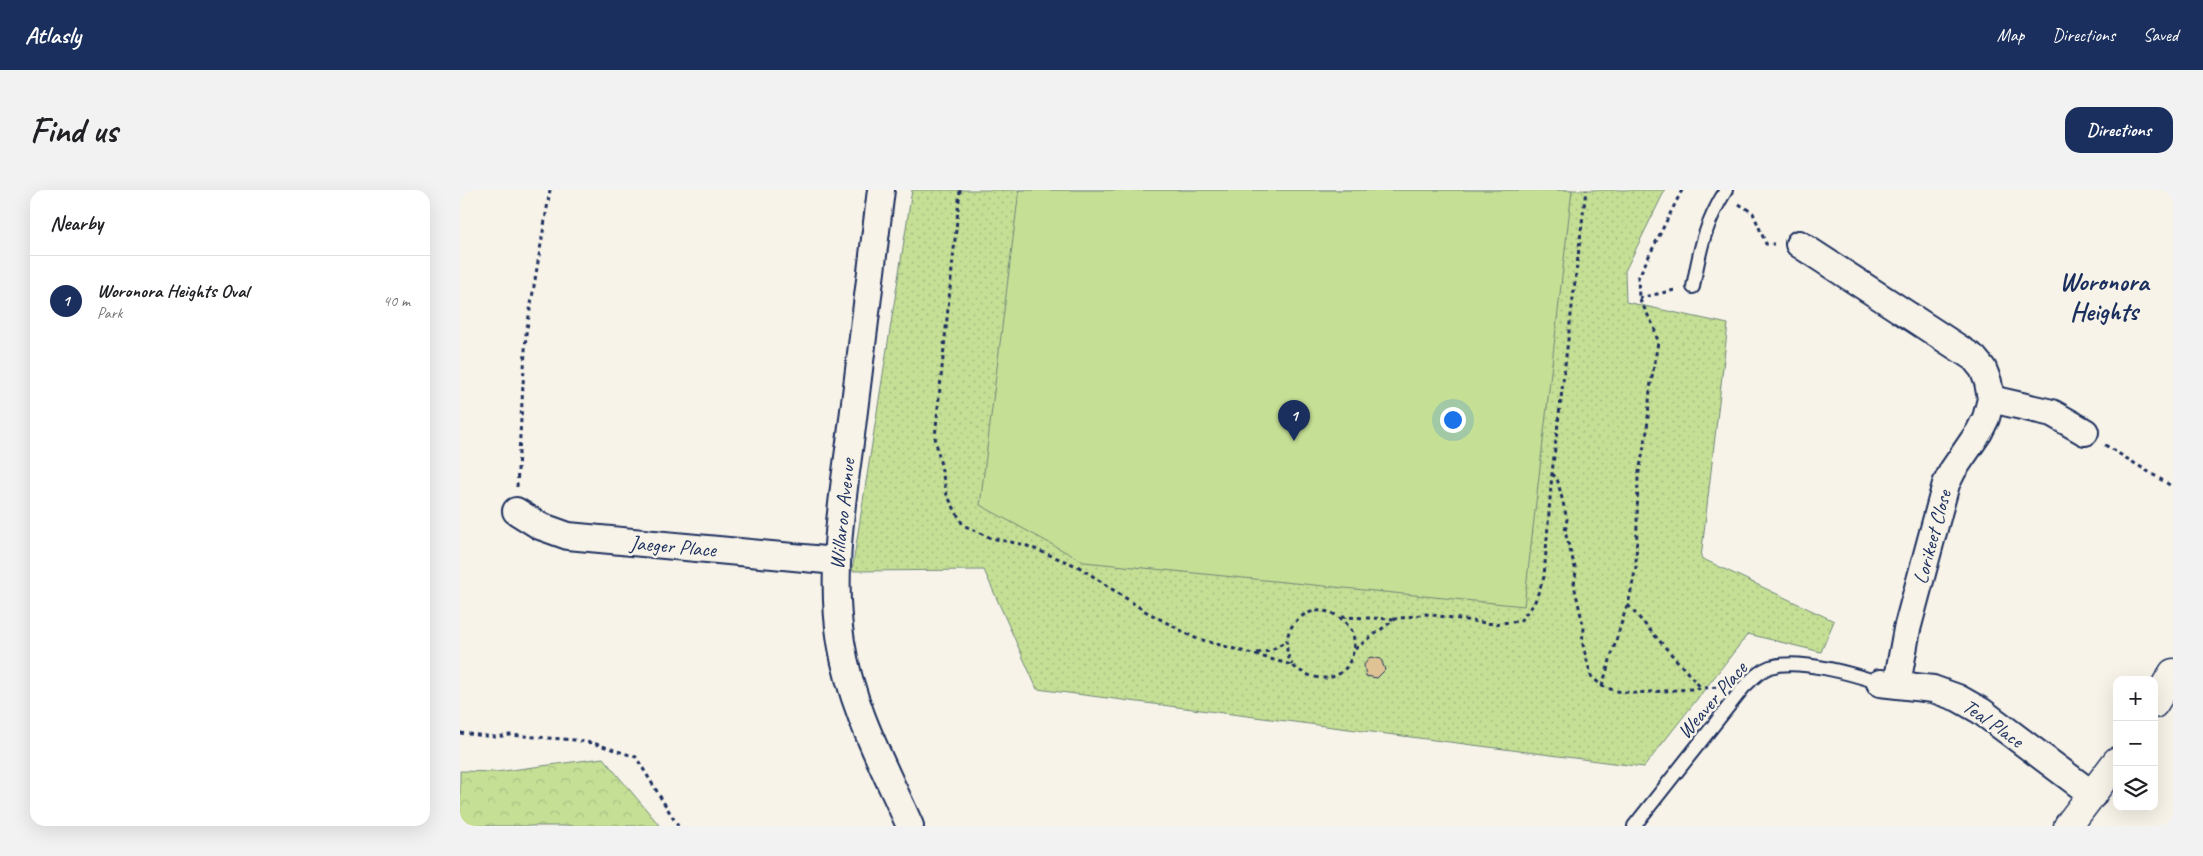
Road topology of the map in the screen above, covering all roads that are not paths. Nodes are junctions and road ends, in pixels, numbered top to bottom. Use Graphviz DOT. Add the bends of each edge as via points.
graph roads {
  1 [pos="881,190"];
  2 [pos="1725,192"];
  3 [pos="1799,244"];
  4 [pos="1693,286"];
  5 [pos="1991,399"];
  6 [pos="2085,432"];
  7 [pos="516,511"];
  8 [pos="836,561"];
  9 [pos="2173,674"];
  10 [pos="1889,684"];
  11 [pos="2158,698"];
  12 [pos="2113,766"];
  13 [pos="2093,795"];
  14 [pos="910,826"];
  15 [pos="1634,826"];
  16 [pos="2068,826"];
  1 -- 8 [label="street, Willaroo Avenue"];
  2 -- 4 [label="lane" via="1710,216"];
  3 -- 5 [label="street" via="1974,358 1988,382"];
  5 -- 6 [label="street" via="2052,413"];
  5 -- 10 [label="street, Lorikeet Close" via="1979,432 1946,484"];
  7 -- 8 [label="street, Jaeger Place" via="540,526 568,536"];
  8 -- 14 [label="street, Willaroo Avenue" via="835,591 848,677"];
  9 -- 11 [label="street"];
  10 -- 13 [label="street, Teal Place" via="1933,689 1958,698 1981,711"];
  10 -- 15 [label="lane, Weaver Place" via="1838,669 1788,665 1759,672"];
  12 -- 13 [label="street"];
  13 -- 16 [label="street"];
}
